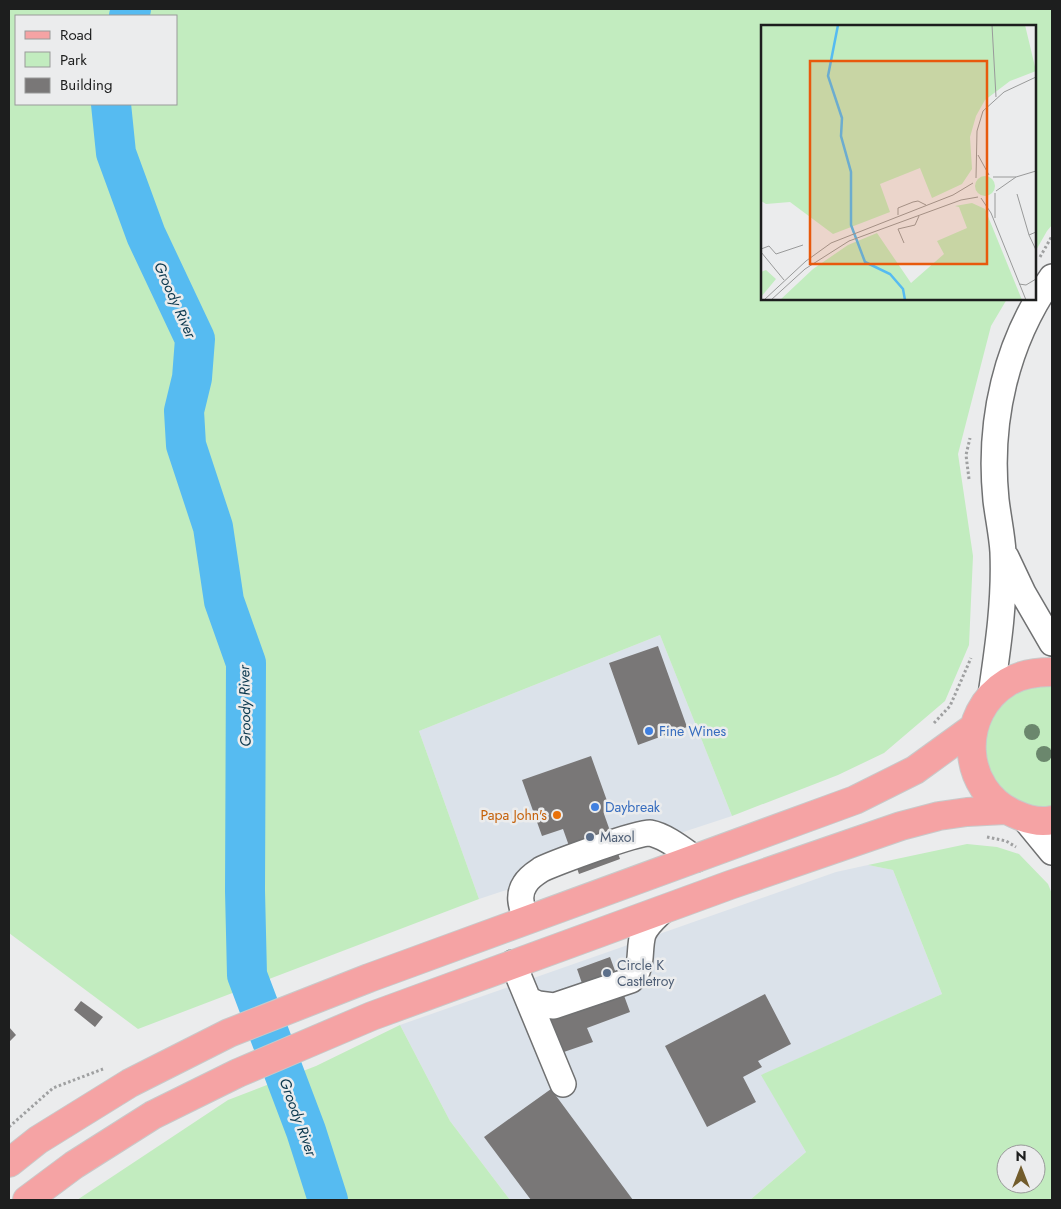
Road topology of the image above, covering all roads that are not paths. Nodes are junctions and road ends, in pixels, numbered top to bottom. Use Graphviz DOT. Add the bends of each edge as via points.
graph roads {
  1 [pos="1046,268"];
  2 [pos="1003,550"];
  3 [pos="1052,644"];
  4 [pos="1052,672"];
  5 [pos="991,695"];
  6 [pos="973,728"];
  7 [pos="1015,814"];
  8 [pos="1052,820"];
  9 [pos="1052,852"];
  10 [pos="696,859"];
  11 [pos="664,909"];
  12 [pos="526,920"];
  13 [pos="473,940"];
  14 [pos="574,942"];
  15 [pos="514,963"];
  16 [pos="529,1000"];
  17 [pos="564,1084"];
  18 [pos="9,1163"];
  19 [pos="27,1200"];
  1 -- 2 [label="street" via="1036,300 1016,342 996,415 996,499"];
  2 -- 3 [label="street"];
  2 -- 5 [label="street" via="1001,627"];
  4 -- 5 [label="main road" via="1029,674 1009,682"];
  5 -- 6 [label="main road"];
  6 -- 7 [label="main road" via="971,752 976,774 988,795"];
  6 -- 10 [label="main road" via="915,770 855,800"];
  7 -- 8 [label="main road"];
  7 -- 9 [label="street"];
  7 -- 11 [label="main road" via="967,812 901,826"];
  10 -- 12 [label="main road"];
  10 -- 12 [label="street" via="648,832 622,840 544,868 529,878 520,901"];
  11 -- 14 [label="main road"];
  11 -- 16 [label="street" via="644,932 640,968 631,980 554,1006"];
  12 -- 13 [label="main road"];
  12 -- 14 [label="main road" via="548,934"];
  13 -- 15 [label="main road"];
  13 -- 18 [label="main road" via="229,1033 130,1083 38,1140"];
  14 -- 15 [label="main road"];
  15 -- 16 [label="street"];
  15 -- 19 [label="main road" via="372,1016 238,1073 154,1115 74,1165"];
  16 -- 17 [label="street"];
}
